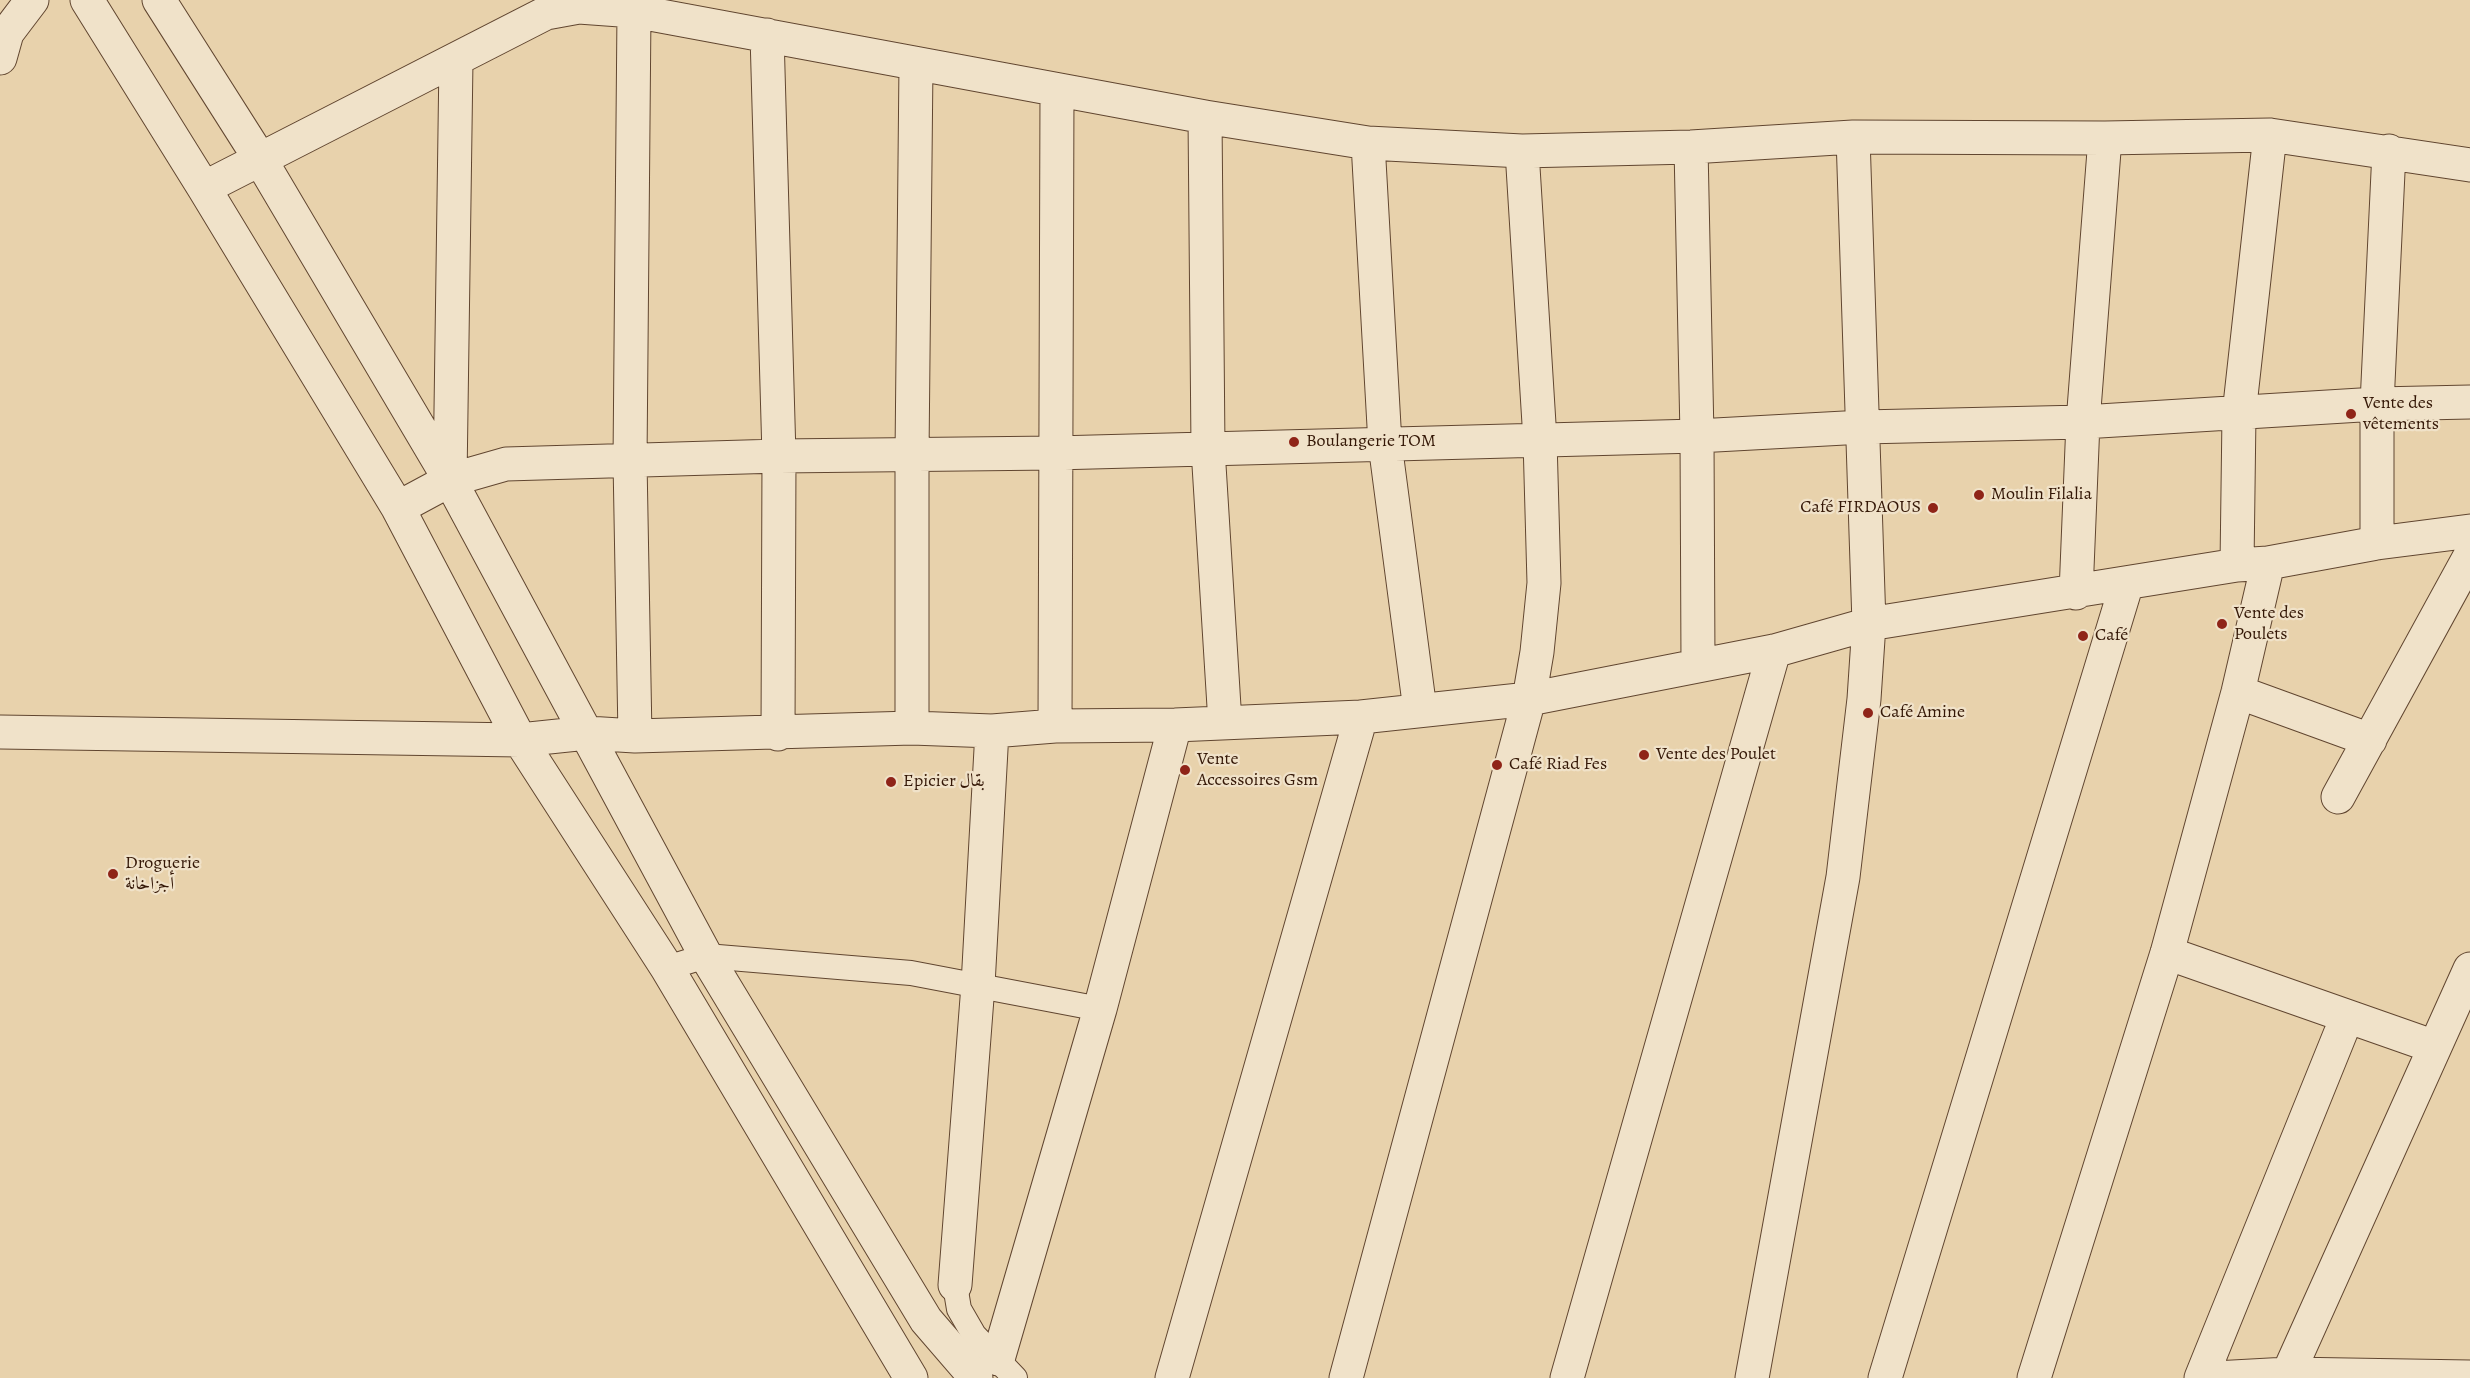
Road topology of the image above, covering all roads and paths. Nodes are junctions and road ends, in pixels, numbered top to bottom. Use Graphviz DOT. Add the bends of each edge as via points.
graph roads {
  1 [pos="32,0"];
  2 [pos="87,0"];
  3 [pos="159,0"];
  4 [pos="634,11"];
  5 [pos="767,35"];
  6 [pos="2,41"];
  7 [pos="456,60"];
  8 [pos="916,64"];
  9 [pos="1057,90"];
  10 [pos="1205,117"];
  11 [pos="2270,135"];
  12 [pos="1853,137"];
  13 [pos="2105,138"];
  14 [pos="1368,143"];
  15 [pos="1691,147"];
  16 [pos="1522,151"];
  17 [pos="2389,152"];
  18 [pos="260,159"];
  19 [pos="2470,165"];
  20 [pos="204,188"];
  21 [pos="2470,402"];
  22 [pos="2378,405"];
  23 [pos="2239,414"];
  24 [pos="2084,422"];
  25 [pos="1863,427"];
  26 [pos="1697,436"];
  27 [pos="1540,440"];
  28 [pos="1385,444"];
  29 [pos="1208,449"];
  30 [pos="1055,453"];
  31 [pos="912,455"];
  32 [pos="779,456"];
  33 [pos="630,461"];
  34 [pos="450,480"];
  35 [pos="398,508"];
  36 [pos="2470,531"];
  37 [pos="2377,543"];
  38 [pos="2470,556"];
  39 [pos="2252,564"];
  40 [pos="2127,583"];
  41 [pos="2076,593"];
  42 [pos="1869,624"];
  43 [pos="1774,651"];
  44 [pos="1698,665"];
  45 [pos="2238,693"];
  46 [pos="1529,699"];
  47 [pos="1420,710"];
  48 [pos="1361,717"];
  49 [pos="1225,723"];
  50 [pos="1175,724"];
  51 [pos="1055,726"];
  52 [pos="912,728"];
  53 [pos="992,731"];
  54 [pos="0,732"];
  55 [pos="587,733"];
  56 [pos="778,734"];
  57 [pos="634,736"];
  58 [pos="520,740"];
  59 [pos="2370,740"];
  60 [pos="2338,797"];
  61 [pos="2167,953"];
  62 [pos="706,957"];
  63 [pos="667,968"];
  64 [pos="2470,969"];
  65 [pos="978,985"];
  66 [pos="1100,1009"];
  67 [pos="2347,1017"];
  68 [pos="2435,1047"];
  69 [pos="955,1285"];
  70 [pos="996,1372"];
  71 [pos="2288,1374"];
  72 [pos="2470,1377"];
  73 [pos="911,1378"];
  74 [pos="1172,1378"];
  75 [pos="1346,1378"];
  76 [pos="1567,1378"];
  77 [pos="1752,1378"];
  78 [pos="1885,1378"];
  79 [pos="2034,1378"];
  80 [pos="2201,1378"];
  81 [pos="2215,1378"];
  1 -- 6 [label="street"];
  2 -- 20 [label="street"];
  3 -- 18 [label="street"];
  4 -- 5 [label="street"];
  4 -- 7 [label="street" via="579,7 546,13"];
  4 -- 33 [label="street"];
  5 -- 8 [label="street"];
  5 -- 32 [label="street"];
  7 -- 18 [label="street"];
  7 -- 34 [label="street"];
  8 -- 9 [label="street"];
  8 -- 31 [label="street"];
  9 -- 10 [label="street"];
  9 -- 30 [label="street"];
  10 -- 14 [label="street"];
  10 -- 29 [label="street"];
  11 -- 13 [label="street"];
  11 -- 17 [label="street"];
  11 -- 23 [label="street"];
  12 -- 13 [label="street"];
  12 -- 15 [label="street"];
  12 -- 25 [label="street"];
  13 -- 24 [label="street"];
  14 -- 16 [label="street"];
  14 -- 28 [label="street"];
  15 -- 16 [label="street"];
  15 -- 26 [label="street"];
  16 -- 27 [label="street"];
  17 -- 19 [label="street"];
  17 -- 22 [label="street"];
  18 -- 20 [label="street"];
  18 -- 34 [label="street"];
  20 -- 35 [label="street"];
  21 -- 22 [label="street"];
  22 -- 23 [label="street"];
  22 -- 37 [label="street"];
  23 -- 24 [label="street"];
  23 -- 39 [label="street"];
  24 -- 25 [label="street"];
  24 -- 41 [label="street"];
  25 -- 26 [label="street"];
  25 -- 42 [label="street"];
  26 -- 27 [label="street"];
  26 -- 44 [label="street"];
  27 -- 28 [label="street"];
  27 -- 46 [label="street" via="1544,583"];
  28 -- 29 [label="street"];
  28 -- 47 [label="street"];
  29 -- 30 [label="street"];
  29 -- 49 [label="street"];
  30 -- 31 [label="street"];
  30 -- 51 [label="street"];
  31 -- 32 [label="street"];
  31 -- 52 [label="street"];
  32 -- 33 [label="street"];
  32 -- 56 [label="street"];
  33 -- 34 [label="street" via="506,464"];
  33 -- 57 [label="street"];
  34 -- 35 [label="street"];
  34 -- 55 [label="street"];
  35 -- 58 [label="street"];
  36 -- 37 [label="street"];
  37 -- 39 [label="street"];
  38 -- 59 [label="street"];
  39 -- 40 [label="street"];
  39 -- 45 [label="street"];
  40 -- 41 [label="street"];
  40 -- 78 [label="street"];
  41 -- 42 [label="street"];
  42 -- 43 [label="street"];
  42 -- 77 [label="street" via="1843,877"];
  43 -- 44 [label="street"];
  43 -- 76 [label="street"];
  44 -- 46 [label="street"];
  45 -- 59 [label="street"];
  45 -- 61 [label="street"];
  46 -- 47 [label="street"];
  46 -- 75 [label="street"];
  47 -- 48 [label="street"];
  48 -- 49 [label="street"];
  48 -- 74 [label="street"];
  49 -- 50 [label="street"];
  50 -- 51 [label="street"];
  50 -- 66 [label="street"];
  51 -- 53 [label="street"];
  52 -- 53 [label="street"];
  52 -- 56 [label="street"];
  53 -- 65 [label="street"];
  54 -- 58 [label="street"];
  55 -- 57 [label="street"];
  55 -- 58 [label="street"];
  55 -- 62 [label="street"];
  56 -- 57 [label="street"];
  58 -- 63 [label="street"];
  59 -- 60 [label="street"];
  61 -- 67 [label="street"];
  61 -- 79 [label="street"];
  62 -- 63 [label="lane"];
  62 -- 65 [label="lane" via="911,973"];
  62 -- 70 [label="street" via="926,1320"];
  63 -- 73 [label="street"];
  64 -- 68 [label="street"];
  65 -- 66 [label="lane"];
  65 -- 69 [label="street"];
  66 -- 70 [label="street"];
  67 -- 68 [label="street"];
  67 -- 80 [label="street"];
  68 -- 71 [label="street"];
  69 -- 70 [label="lane" via="959,1309"];
  71 -- 72 [label="street"];
  71 -- 81 [label="street"];
}
